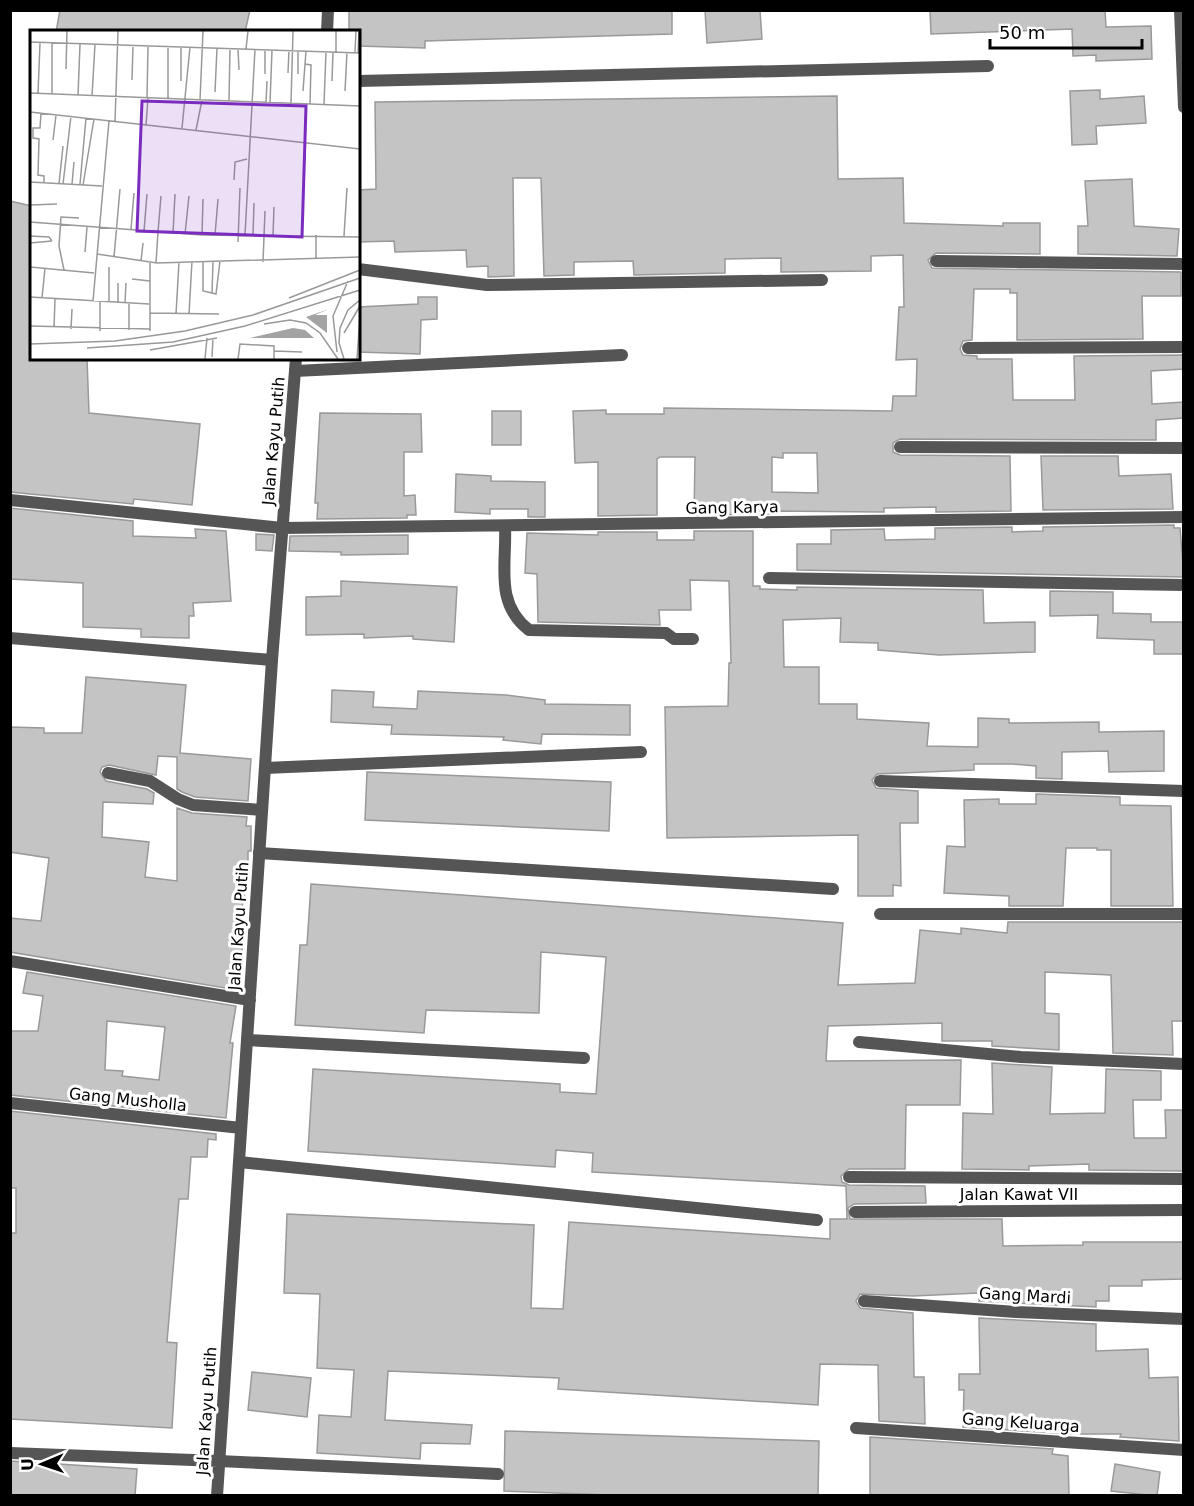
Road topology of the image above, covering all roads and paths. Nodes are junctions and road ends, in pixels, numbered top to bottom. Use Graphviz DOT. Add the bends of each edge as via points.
graph roads {
  1 [pos="328,10"];
  2 [pos="1180,10"];
  3 [pos="327,30"];
  4 [pos="988,66"];
  5 [pos="360,81"];
  6 [pos="1184,106"];
  7 [pos="936,261"];
  8 [pos="1184,264"];
  9 [pos="360,269"];
  10 [pos="822,280"];
  11 [pos="1184,347"];
  12 [pos="968,348"];
  13 [pos="622,355"];
  14 [pos="296,365"];
  15 [pos="900,447"];
  16 [pos="1184,448"];
  17 [pos="10,500"];
  18 [pos="1184,517"];
  19 [pos="505,526"];
  20 [pos="282,528"];
  21 [pos="769,578"];
  22 [pos="1184,585"];
  23 [pos="10,638"];
  24 [pos="693,639"];
  25 [pos="272,660"];
  26 [pos="641,752"];
  27 [pos="265,768"];
  28 [pos="108,773"];
  29 [pos="880,781"];
  30 [pos="1184,791"];
  31 [pos="262,810"];
  32 [pos="260,853"];
  33 [pos="833,889"];
  34 [pos="880,914"];
  35 [pos="1184,914"];
  36 [pos="10,961"];
  37 [pos="250,1000"];
  38 [pos="247,1040"];
  39 [pos="859,1042"];
  40 [pos="584,1058"];
  41 [pos="1184,1064"];
  42 [pos="10,1103"];
  43 [pos="241,1128"];
  44 [pos="239,1162"];
  45 [pos="849,1177"];
  46 [pos="1184,1179"];
  47 [pos="1184,1210"];
  48 [pos="855,1212"];
  49 [pos="817,1220"];
  50 [pos="864,1301"];
  51 [pos="1184,1319"];
  52 [pos="856,1428"];
  53 [pos="1184,1450"];
  54 [pos="10,1453"];
  55 [pos="219,1461"];
  56 [pos="498,1474"];
  57 [pos="217,1496"];
  1 -- 3 [label="street"];
  2 -- 6 [label="street"];
  4 -- 5 [label="street"];
  7 -- 8 [label="street"];
  9 -- 10 [label="street" via="487,285"];
  11 -- 12 [label="street"];
  13 -- 14 [label="street"];
  14 -- 20 [label="street, Jalan Kayu Putih"];
  15 -- 16 [label="street"];
  17 -- 20 [label="street, Gang Karya"];
  18 -- 19 [label="street, Gang Karya"];
  19 -- 20 [label="street, Gang Karya"];
  19 -- 24 [label="street" via="503,585 519,622 529,630 666,633 674,639"];
  20 -- 25 [label="street, Jalan Kayu Putih"];
  21 -- 22 [label="street"];
  23 -- 25 [label="street"];
  25 -- 27 [label="street, Jalan Kayu Putih"];
  26 -- 27 [label="street"];
  27 -- 31 [label="street, Jalan Kayu Putih"];
  28 -- 31 [label="street" via="150,781 193,805"];
  29 -- 30 [label="street"];
  31 -- 32 [label="street, Jalan Kayu Putih"];
  32 -- 33 [label="street"];
  32 -- 37 [label="street, Jalan Kayu Putih"];
  34 -- 35 [label="street"];
  36 -- 37 [label="street"];
  37 -- 38 [label="street, Jalan Kayu Putih"];
  38 -- 40 [label="street"];
  38 -- 43 [label="street, Jalan Kayu Putih"];
  39 -- 41 [label="street" via="1021,1057"];
  42 -- 43 [label="street, Gang Musholla"];
  43 -- 44 [label="street, Jalan Kayu Putih"];
  44 -- 49 [label="street"];
  44 -- 55 [label="street, Jalan Kayu Putih"];
  45 -- 46 [label="street"];
  47 -- 48 [label="street, Jalan Kawat VII"];
  50 -- 51 [label="street, Gang Mardi"];
  52 -- 53 [label="street, Gang Keluarga"];
  54 -- 55 [label="street"];
  55 -- 56 [label="street"];
  55 -- 57 [label="street, Jalan Kayu Putih"];
}
